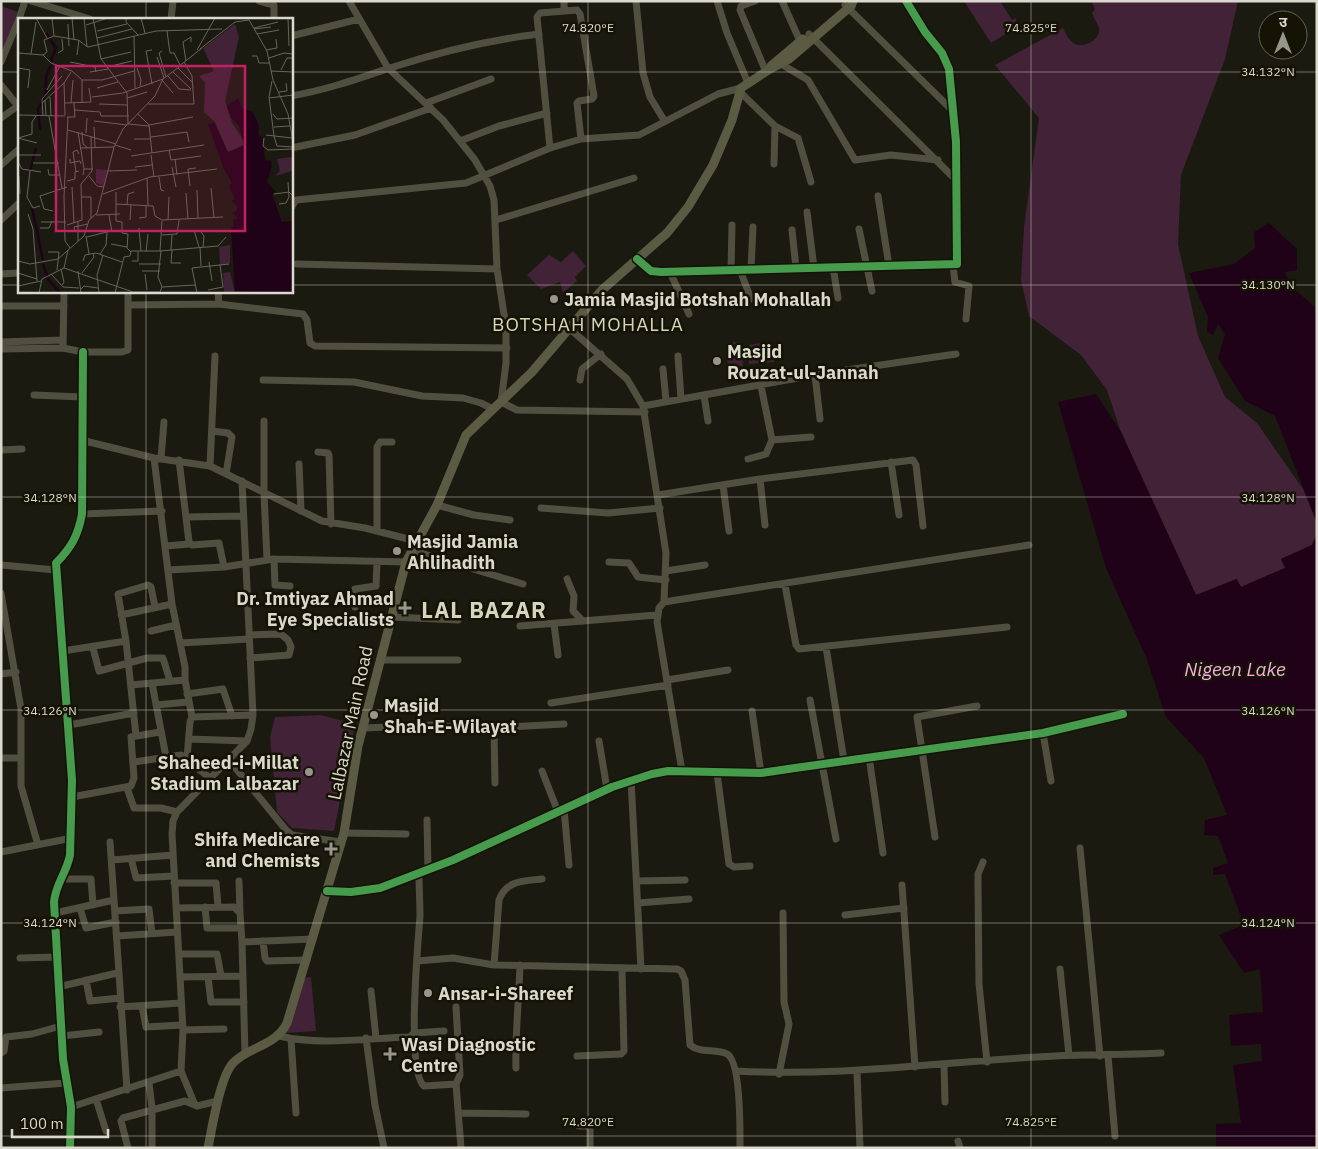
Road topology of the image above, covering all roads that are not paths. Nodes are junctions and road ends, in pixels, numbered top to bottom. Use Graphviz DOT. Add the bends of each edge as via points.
graph roads {
  1 [pos="25,1"];
  2 [pos="31,1"];
  3 [pos="173,1"];
  4 [pos="259,1"];
  5 [pos="351,1"];
  6 [pos="564,1"];
  7 [pos="636,1"];
  8 [pos="717,1"];
  9 [pos="755,1"];
  10 [pos="782,1"];
  11 [pos="906,1"];
  12 [pos="850,4"];
  13 [pos="564,11"];
  14 [pos="19,18"];
  15 [pos="87,18"];
  16 [pos="171,18"];
  17 [pos="274,18"];
  18 [pos="359,19"];
  19 [pos="18,21"];
  20 [pos="539,34"];
  21 [pos="292,36"];
  22 [pos="811,36"];
  23 [pos="800,41"];
  24 [pos="1,62"];
  25 [pos="781,64"];
  26 [pos="388,68"];
  27 [pos="768,70"];
  28 [pos="491,80"];
  29 [pos="1,85"];
  30 [pos="743,88"];
  31 [pos="292,96"];
  32 [pos="18,105"];
  33 [pos="428,106"];
  34 [pos="547,113"];
  35 [pos="955,114"];
  36 [pos="1,118"];
  37 [pos="664,120"];
  38 [pos="775,126"];
  39 [pos="581,139"];
  40 [pos="460,140"];
  41 [pos="292,148"];
  42 [pos="550,148"];
  43 [pos="18,149"];
  44 [pos="938,160"];
  45 [pos="774,164"];
  46 [pos="1,165"];
  47 [pos="484,175"];
  48 [pos="634,178"];
  49 [pos="956,180"];
  50 [pos="811,182"];
  51 [pos="878,196"];
  52 [pos="18,204"];
  53 [pos="292,206"];
  54 [pos="807,212"];
  55 [pos="1,220"];
  56 [pos="496,220"];
  57 [pos="732,225"];
  58 [pos="753,227"];
  59 [pos="859,229"];
  60 [pos="792,230"];
  61 [pos="637,259"];
  62 [pos="297,264"];
  63 [pos="953,265"];
  64 [pos="866,266"];
  65 [pos="888,266"];
  66 [pos="833,267"];
  67 [pos="796,268"];
  68 [pos="814,268"];
  69 [pos="497,269"];
  70 [pos="751,269"];
  71 [pos="731,270"];
  72 [pos="740,270"];
  73 [pos="670,272"];
  74 [pos="18,273"];
  75 [pos="1,274"];
  76 [pos="872,291"];
  77 [pos="64,292"];
  78 [pos="128,292"];
  79 [pos="218,292"];
  80 [pos="838,298"];
  81 [pos="751,299"];
  82 [pos="219,304"];
  83 [pos="129,305"];
  84 [pos="1,306"];
  85 [pos="64,306"];
  86 [pos="689,314"];
  87 [pos="966,319"];
  88 [pos="568,328"];
  89 [pos="63,340"];
  90 [pos="1,342"];
  91 [pos="63,348"];
  92 [pos="506,348"];
  93 [pos="1,350"];
  94 [pos="82,352"];
  95 [pos="601,354"];
  96 [pos="956,354"];
  97 [pos="215,356"];
  98 [pos="678,356"];
  99 [pos="662,369"];
  100 [pos="815,376"];
  101 [pos="263,380"];
  102 [pos="580,380"];
  103 [pos="761,386"];
  104 [pos="34,395"];
  105 [pos="704,395"];
  106 [pos="82,397"];
  107 [pos="681,399"];
  108 [pos="666,401"];
  109 [pos="502,402"];
  110 [pos="493,409"];
  111 [pos="644,409"];
  112 [pos="820,419"];
  113 [pos="264,421"];
  114 [pos="708,421"];
  115 [pos="164,422"];
  116 [pos="212,431"];
  117 [pos="811,437"];
  118 [pos="81,440"];
  119 [pos="772,440"];
  120 [pos="392,442"];
  121 [pos="22,449"];
  122 [pos="1,450"];
  123 [pos="318,452"];
  124 [pos="158,458"];
  125 [pos="748,459"];
  126 [pos="179,460"];
  127 [pos="891,462"];
  128 [pos="299,464"];
  129 [pos="210,466"];
  130 [pos="226,474"];
  131 [pos="760,479"];
  132 [pos="242,481"];
  133 [pos="723,485"];
  134 [pos="264,493"];
  135 [pos="658,495"];
  136 [pos="437,505"];
  137 [pos="541,508"];
  138 [pos="660,508"];
  139 [pos="162,511"];
  140 [pos="301,511"];
  141 [pos="82,514"];
  142 [pos="898,515"];
  143 [pos="242,516"];
  144 [pos="186,518"];
  145 [pos="510,520"];
  146 [pos="331,524"];
  147 [pos="765,525"];
  148 [pos="923,526"];
  149 [pos="377,531"];
  150 [pos="729,531"];
  151 [pos="416,541"];
  152 [pos="190,544"];
  153 [pos="1029,545"];
  154 [pos="166,546"];
  155 [pos="410,550"];
  156 [pos="270,559"];
  157 [pos="246,562"];
  158 [pos="377,562"];
  159 [pos="406,562"];
  160 [pos="608,562"];
  161 [pos="1,565"];
  162 [pos="705,565"];
  163 [pos="224,567"];
  164 [pos="56,570"];
  165 [pos="168,570"];
  166 [pos="666,571"];
  167 [pos="567,579"];
  168 [pos="666,580"];
  169 [pos="523,584"];
  170 [pos="785,585"];
  171 [pos="290,586"];
  172 [pos="1,593"];
  173 [pos="664,602"];
  174 [pos="172,604"];
  175 [pos="155,607"];
  176 [pos="355,607"];
  177 [pos="121,615"];
  178 [pos="657,615"];
  179 [pos="392,617"];
  180 [pos="458,620"];
  181 [pos="583,621"];
  182 [pos="554,624"];
  183 [pos="176,625"];
  184 [pos="520,626"];
  185 [pos="1007,627"];
  186 [pos="151,631"];
  187 [pos="4,636"];
  188 [pos="249,637"];
  189 [pos="126,641"];
  190 [pos="181,643"];
  191 [pos="826,647"];
  192 [pos="93,648"];
  193 [pos="64,651"];
  194 [pos="558,655"];
  195 [pos="250,658"];
  196 [pos="380,660"];
  197 [pos="458,660"];
  198 [pos="129,662"];
  199 [pos="728,670"];
  200 [pos="16,672"];
  201 [pos="1,674"];
  202 [pos="185,680"];
  203 [pos="170,681"];
  204 [pos="152,682"];
  205 [pos="668,683"];
  206 [pos="131,685"];
  207 [pos="188,698"];
  208 [pos="810,700"];
  209 [pos="551,703"];
  210 [pos="156,705"];
  211 [pos="977,706"];
  212 [pos="752,711"];
  213 [pos="134,713"];
  214 [pos="1123,714"];
  215 [pos="253,715"];
  216 [pos="232,716"];
  217 [pos="192,717"];
  218 [pos="564,724"];
  219 [pos="69,725"];
  220 [pos="364,728"];
  221 [pos="494,728"];
  222 [pos="160,732"];
  223 [pos="1043,733"];
  224 [pos="136,736"];
  225 [pos="189,739"];
  226 [pos="246,741"];
  227 [pos="599,741"];
  228 [pos="921,750"];
  229 [pos="166,757"];
  230 [pos="869,757"];
  231 [pos="1,758"];
  232 [pos="20,758"];
  233 [pos="187,758"];
  234 [pos="229,760"];
  235 [pos="844,761"];
  236 [pos="134,762"];
  237 [pos="822,764"];
  238 [pos="542,771"];
  239 [pos="682,771"];
  240 [pos="717,773"];
  241 [pos="761,773"];
  242 [pos="210,778"];
  243 [pos="631,780"];
  244 [pos="1051,781"];
  245 [pos="495,783"];
  246 [pos="128,788"];
  247 [pos="607,789"];
  248 [pos="72,797"];
  249 [pos="561,811"];
  250 [pos="177,812"];
  251 [pos="427,820"];
  252 [pos="344,833"];
  253 [pos="406,834"];
  254 [pos="935,836"];
  255 [pos="72,838"];
  256 [pos="836,839"];
  257 [pos="110,842"];
  258 [pos="341,842"];
  259 [pos="38,845"];
  260 [pos="1080,848"];
  261 [pos="1,852"];
  262 [pos="882,854"];
  263 [pos="173,855"];
  264 [pos="131,858"];
  265 [pos="112,860"];
  266 [pos="983,862"];
  267 [pos="569,865"];
  268 [pos="750,866"];
  269 [pos="428,870"];
  270 [pos="419,874"];
  271 [pos="62,878"];
  272 [pos="542,879"];
  273 [pos="174,880"];
  274 [pos="685,880"];
  275 [pos="238,881"];
  276 [pos="637,881"];
  277 [pos="902,885"];
  278 [pos="327,891"];
  279 [pos="689,899"];
  280 [pos="114,900"];
  281 [pos="638,903"];
  282 [pos="93,905"];
  283 [pos="218,906"];
  284 [pos="205,907"];
  285 [pos="80,908"];
  286 [pos="176,908"];
  287 [pos="904,908"];
  288 [pos="116,911"];
  289 [pos="54,913"];
  290 [pos="240,913"];
  291 [pos="783,913"];
  292 [pos="845,915"];
  293 [pos="116,922"];
  294 [pos="241,928"];
  295 [pos="177,932"];
  296 [pos="152,934"];
  297 [pos="117,936"];
  298 [pos="313,939"];
  299 [pos="263,941"];
  300 [pos="242,942"];
  301 [pos="179,954"];
  302 [pos="56,957"];
  303 [pos="20,958"];
  304 [pos="307,960"];
  305 [pos="417,961"];
  306 [pos="494,965"];
  307 [pos="520,966"];
  308 [pos="622,968"];
  309 [pos="641,969"];
  310 [pos="1060,969"];
  311 [pos="117,973"];
  312 [pos="208,976"];
  313 [pos="221,976"];
  314 [pos="243,976"];
  315 [pos="180,977"];
  316 [pos="86,980"];
  317 [pos="58,987"];
  318 [pos="371,991"];
  319 [pos="120,998"];
  320 [pos="244,1002"];
  321 [pos="182,1003"];
  322 [pos="142,1006"];
  323 [pos="120,1007"];
  324 [pos="456,1007"];
  325 [pos="61,1026"];
  326 [pos="183,1027"];
  327 [pos="224,1029"];
  328 [pos="444,1031"];
  329 [pos="99,1032"];
  330 [pos="414,1033"];
  331 [pos="62,1036"];
  332 [pos="279,1036"];
  333 [pos="366,1038"];
  334 [pos="376,1038"];
  335 [pos="291,1039"];
  336 [pos="1,1053"];
  337 [pos="1161,1053"];
  338 [pos="245,1054"];
  339 [pos="1069,1055"];
  340 [pos="577,1056"];
  341 [pos="1104,1056"];
  342 [pos="988,1062"];
  343 [pos="944,1065"];
  344 [pos="915,1067"];
  345 [pos="516,1068"];
  346 [pos="182,1071"];
  347 [pos="736,1071"];
  348 [pos="857,1072"];
  349 [pos="779,1074"];
  350 [pos="66,1083"];
  351 [pos="149,1083"];
  352 [pos="456,1084"];
  353 [pos="1,1088"];
  354 [pos="126,1090"];
  355 [pos="96,1099"];
  356 [pos="218,1101"];
  357 [pos="945,1102"];
  358 [pos="194,1105"];
  359 [pos="71,1107"];
  360 [pos="152,1108"];
  361 [pos="296,1113"];
  362 [pos="459,1113"];
  363 [pos="526,1114"];
  364 [pos="579,1126"];
  365 [pos="106,1131"];
  366 [pos="1115,1136"];
  367 [pos="152,1147"];
  368 [pos="70,1148"];
  369 [pos="128,1148"];
  370 [pos="143,1148"];
  371 [pos="208,1148"];
  372 [pos="384,1148"];
  373 [pos="461,1148"];
  374 [pos="590,1148"];
  375 [pos="740,1148"];
  376 [pos="860,1148"];
  1 -- 14 [label="street"];
  2 -- 15 [label="street"];
  3 -- 16 [label="street"];
  4 -- 17 [label="street" via="274,5"];
  5 -- 18 [label="street"];
  6 -- 13 [label="street"];
  7 -- 37 [label="street" via="644,79"];
  8 -- 30 [label="street"];
  9 -- 27 [label="street" via="741,6 740,10"];
  10 -- 23 [label="street"];
  11 -- 35 [label="street" via="947,60"];
  12 -- 22 [label="main road"];
  12 -- 35 [label="street"];
  13 -- 20 [label="street" via="538,14"];
  13 -- 39 [label="street" via="577,10 580,14 594,96 577,103"];
  18 -- 21 [label="street"];
  18 -- 26 [label="street"];
  19 -- 24 [label="street"];
  20 -- 26 [label="street" via="461,48"];
  20 -- 34 [label="street"];
  22 -- 23 [label="main road"];
  22 -- 25 [label="main road"];
  22 -- 44 [label="street"];
  23 -- 27 [label="main road"];
  25 -- 27 [label="main road"];
  25 -- 44 [label="street" via="808,80 855,160 891,155"];
  26 -- 31 [label="street" via="338,86"];
  26 -- 33 [label="street"];
  27 -- 30 [label="main road"];
  28 -- 33 [label="street"];
  29 -- 32 [label="street"];
  30 -- 37 [label="street" via="718,94"];
  30 -- 38 [label="street"];
  30 -- 61 [label="main road, Lalbazar Main Road" via="705,182 667,233"];
  32 -- 36 [label="street"];
  33 -- 40 [label="street"];
  33 -- 41 [label="street" via="355,135"];
  34 -- 40 [label="street"];
  34 -- 42 [label="street"];
  35 -- 49 [label="street"];
  37 -- 39 [label="street" via="631,137"];
  38 -- 45 [label="street"];
  38 -- 50 [label="street" via="798,138"];
  39 -- 42 [label="street"];
  40 -- 47 [label="street"];
  42 -- 47 [label="street"];
  43 -- 46 [label="street"];
  44 -- 49 [label="street"];
  47 -- 53 [label="street" via="466,183 296,200"];
  47 -- 56 [label="street" via="494,200"];
  48 -- 56 [label="street"];
  49 -- 63 [label="street" via="958,261"];
  51 -- 65 [label="street"];
  52 -- 55 [label="street"];
  54 -- 68 [label="street"];
  56 -- 69 [label="street"];
  57 -- 71 [label="street"];
  58 -- 70 [label="street"];
  59 -- 64 [label="street"];
  60 -- 67 [label="street"];
  61 -- 73 [label="street" via="651,271"];
  61 -- 88 [label="main road, Lalbazar Main Road" via="602,290"];
  62 -- 69 [label="street"];
  63 -- 65 [label="street"];
  63 -- 87 [label="street" via="955,282 969,286"];
  64 -- 65 [label="street"];
  64 -- 66 [label="street"];
  64 -- 76 [label="street"];
  66 -- 68 [label="street"];
  66 -- 80 [label="street"];
  67 -- 68 [label="street"];
  67 -- 70 [label="street"];
  69 -- 92 [label="street"];
  70 -- 72 [label="street"];
  71 -- 72 [label="street"];
  71 -- 73 [label="street"];
  72 -- 81 [label="street"];
  73 -- 86 [label="street"];
  74 -- 75 [label="street"];
  77 -- 85 [label="street"];
  78 -- 83 [label="street"];
  79 -- 82 [label="street"];
  82 -- 83 [label="street"];
  82 -- 92 [label="street" via="303,314 310,343 315,346"];
  83 -- 94 [label="street" via="128,350"];
  84 -- 85 [label="street"];
  85 -- 89 [label="street"];
  88 -- 95 [label="street"];
  88 -- 109 [label="main road, Lalbazar Main Road"];
  89 -- 90 [label="street"];
  89 -- 91 [label="street"];
  91 -- 93 [label="street"];
  91 -- 94 [label="street"];
  92 -- 109 [label="street"];
  94 -- 106 [label="street"];
  95 -- 102 [label="street" via="582,369"];
  95 -- 111 [label="street" via="627,378"];
  96 -- 100 [label="street"];
  97 -- 116 [label="street"];
  98 -- 107 [label="street"];
  99 -- 108 [label="street"];
  100 -- 103 [label="street"];
  100 -- 112 [label="street"];
  101 -- 110 [label="street" via="348,381 422,396 471,400"];
  103 -- 105 [label="street"];
  103 -- 119 [label="street"];
  104 -- 106 [label="street"];
  105 -- 107 [label="street"];
  105 -- 114 [label="street"];
  106 -- 118 [label="street"];
  107 -- 108 [label="street"];
  108 -- 111 [label="street"];
  109 -- 110 [label="main road, Lalbazar Main Road"];
  109 -- 111 [label="street" via="517,410"];
  110 -- 136 [label="main road, Lalbazar Main Road" via="466,435"];
  111 -- 135 [label="street"];
  113 -- 134 [label="street"];
  115 -- 124 [label="street"];
  116 -- 129 [label="street"];
  116 -- 130 [label="street" via="228,433 232,437"];
  117 -- 119 [label="street"];
  118 -- 124 [label="street"];
  118 -- 141 [label="street"];
  119 -- 125 [label="street" via="766,454"];
  120 -- 149 [label="street" via="380,442 377,447"];
  121 -- 122 [label="street"];
  123 -- 146 [label="street" via="329,455"];
  124 -- 126 [label="street"];
  124 -- 139 [label="street"];
  126 -- 129 [label="street"];
  126 -- 144 [label="street"];
  127 -- 131 [label="street"];
  127 -- 142 [label="street"];
  127 -- 148 [label="street" via="915,461"];
  128 -- 140 [label="street"];
  129 -- 130 [label="street"];
  130 -- 132 [label="street"];
  131 -- 133 [label="street"];
  131 -- 147 [label="street"];
  132 -- 134 [label="street"];
  132 -- 143 [label="street"];
  133 -- 135 [label="street"];
  133 -- 150 [label="street"];
  134 -- 140 [label="street"];
  134 -- 156 [label="street"];
  135 -- 138 [label="street"];
  136 -- 145 [label="street"];
  136 -- 151 [label="main road, Lalbazar Main Road"];
  137 -- 138 [label="street" via="608,513"];
  138 -- 166 [label="street"];
  139 -- 141 [label="street"];
  139 -- 154 [label="street"];
  140 -- 146 [label="street"];
  141 -- 164 [label="street" via="78,534 70,549 56,563"];
  143 -- 144 [label="street"];
  143 -- 157 [label="street"];
  144 -- 152 [label="street"];
  146 -- 149 [label="street"];
  149 -- 151 [label="street"];
  151 -- 155 [label="main road, Lalbazar Main Road"];
  152 -- 154 [label="street"];
  152 -- 163 [label="street" via="219,543"];
  153 -- 170 [label="street"];
  154 -- 165 [label="street"];
  155 -- 159 [label="main road, Lalbazar Main Road"];
  155 -- 169 [label="street"];
  156 -- 157 [label="street"];
  156 -- 158 [label="street"];
  156 -- 171 [label="street" via="275,585"];
  157 -- 163 [label="street"];
  157 -- 188 [label="street"];
  158 -- 159 [label="street"];
  158 -- 176 [label="street" via="376,586 355,589"];
  159 -- 179 [label="main road, Lalbazar Main Road"];
  160 -- 168 [label="street" via="629,563 638,577"];
  161 -- 164 [label="street"];
  162 -- 166 [label="street"];
  163 -- 165 [label="street"];
  164 -- 193 [label="street"];
  165 -- 174 [label="street"];
  166 -- 168 [label="street"];
  167 -- 181 [label="street" via="574,596 573,611"];
  168 -- 173 [label="street"];
  170 -- 173 [label="street"];
  170 -- 191 [label="street" via="797,648"];
  172 -- 187 [label="street"];
  173 -- 178 [label="street"];
  174 -- 175 [label="street"];
  174 -- 183 [label="street"];
  175 -- 177 [label="street"];
  175 -- 177 [label="street" via="148,585 120,592"];
  177 -- 189 [label="street"];
  178 -- 181 [label="street"];
  178 -- 205 [label="street"];
  179 -- 180 [label="street"];
  179 -- 196 [label="main road, Lalbazar Main Road"];
  181 -- 182 [label="street"];
  182 -- 184 [label="street"];
  182 -- 194 [label="street"];
  183 -- 186 [label="street"];
  183 -- 190 [label="street"];
  185 -- 191 [label="street"];
  187 -- 200 [label="street"];
  188 -- 190 [label="street"];
  188 -- 195 [label="street"];
  188 -- 195 [label="street" via="281,634 292,647 289,655"];
  189 -- 192 [label="street"];
  189 -- 198 [label="street"];
  190 -- 202 [label="street"];
  191 -- 235 [label="street"];
  192 -- 193 [label="street"];
  192 -- 198 [label="street" via="99,670"];
  193 -- 219 [label="street"];
  195 -- 215 [label="street"];
  196 -- 197 [label="street"];
  196 -- 220 [label="main road, Lalbazar Main Road"];
  198 -- 203 [label="street" via="163,658"];
  198 -- 206 [label="street"];
  199 -- 205 [label="street"];
  200 -- 201 [label="street"];
  200 -- 232 [label="street" via="22,720"];
  202 -- 203 [label="street"];
  202 -- 207 [label="street"];
  203 -- 204 [label="street"];
  204 -- 206 [label="street"];
  204 -- 210 [label="street"];
  205 -- 209 [label="street"];
  205 -- 239 [label="street"];
  206 -- 213 [label="street"];
  207 -- 210 [label="street"];
  207 -- 216 [label="street" via="223,689"];
  207 -- 217 [label="street"];
  208 -- 237 [label="street"];
  210 -- 222 [label="street"];
  211 -- 228 [label="street" via="918,717"];
  212 -- 241 [label="street"];
  213 -- 219 [label="street"];
  213 -- 224 [label="street"];
  214 -- 223 [label="street"];
  215 -- 216 [label="street"];
  215 -- 226 [label="street"];
  216 -- 217 [label="street"];
  217 -- 225 [label="street"];
  218 -- 221 [label="street"];
  219 -- 248 [label="street"];
  220 -- 221 [label="street" via="434,725"];
  220 -- 252 [label="main road, Lalbazar Main Road"];
  221 -- 245 [label="street"];
  222 -- 224 [label="street"];
  222 -- 229 [label="street"];
  223 -- 228 [label="street"];
  223 -- 244 [label="street"];
  224 -- 236 [label="street" via="131,739"];
  225 -- 226 [label="street"];
  225 -- 233 [label="street"];
  226 -- 234 [label="street"];
  227 -- 247 [label="street"];
  228 -- 230 [label="street"];
  228 -- 254 [label="street"];
  229 -- 233 [label="street"];
  229 -- 236 [label="street"];
  230 -- 235 [label="street"];
  230 -- 262 [label="street"];
  231 -- 232 [label="street"];
  232 -- 259 [label="street" via="21,786"];
  233 -- 242 [label="street"];
  234 -- 242 [label="street"];
  234 -- 258 [label="street" via="292,835"];
  235 -- 237 [label="street"];
  236 -- 246 [label="street" via="133,783"];
  237 -- 241 [label="street"];
  237 -- 256 [label="street"];
  238 -- 249 [label="street"];
  239 -- 240 [label="street"];
  239 -- 243 [label="street"];
  240 -- 241 [label="street"];
  240 -- 268 [label="street" via="729,864 734,867"];
  242 -- 250 [label="street"];
  243 -- 247 [label="street"];
  243 -- 276 [label="street"];
  246 -- 248 [label="street"];
  246 -- 250 [label="street" via="134,808 161,808"];
  247 -- 249 [label="street"];
  248 -- 255 [label="street"];
  249 -- 267 [label="street"];
  249 -- 269 [label="street"];
  250 -- 263 [label="street" via="173,821"];
  251 -- 269 [label="street"];
  252 -- 253 [label="street"];
  252 -- 258 [label="main road, Lalbazar Main Road"];
  255 -- 259 [label="street"];
  255 -- 271 [label="street" via="68,866"];
  257 -- 265 [label="street"];
  258 -- 278 [label="main road, Lalbazar Main Road"];
  259 -- 261 [label="street"];
  260 -- 341 [label="street"];
  263 -- 264 [label="street"];
  263 -- 273 [label="street"];
  264 -- 265 [label="street"];
  264 -- 273 [label="street" via="136,878"];
  265 -- 280 [label="street"];
  266 -- 342 [label="street" via="978,883 978,968"];
  269 -- 270 [label="street"];
  270 -- 278 [label="street" via="380,888"];
  270 -- 305 [label="street"];
  271 -- 282 [label="street" via="90,879"];
  271 -- 289 [label="street" via="55,891"];
  272 -- 306 [label="street" via="514,883 502,892"];
  273 -- 283 [label="street" via="216,883"];
  273 -- 286 [label="street"];
  274 -- 276 [label="street"];
  275 -- 290 [label="street"];
  276 -- 281 [label="street"];
  277 -- 287 [label="street"];
  278 -- 298 [label="main road, Lalbazar Main Road"];
  279 -- 281 [label="street"];
  280 -- 282 [label="street"];
  280 -- 288 [label="street"];
  281 -- 309 [label="street"];
  282 -- 285 [label="street"];
  283 -- 284 [label="street"];
  283 -- 290 [label="street" via="234,907"];
  284 -- 286 [label="street"];
  284 -- 294 [label="street" via="208,928"];
  285 -- 289 [label="street"];
  285 -- 293 [label="street" via="86,928"];
  286 -- 295 [label="street"];
  287 -- 292 [label="street"];
  287 -- 344 [label="street"];
  288 -- 293 [label="street"];
  288 -- 296 [label="street" via="149,909"];
  289 -- 302 [label="street"];
  290 -- 294 [label="street"];
  291 -- 349 [label="street" via="784,1002 789,1024"];
  293 -- 297 [label="street"];
  294 -- 300 [label="street"];
  295 -- 296 [label="street"];
  295 -- 301 [label="street"];
  296 -- 297 [label="street"];
  297 -- 311 [label="street"];
  298 -- 299 [label="street"];
  298 -- 304 [label="main road, Lalbazar Main Road"];
  299 -- 300 [label="street"];
  299 -- 304 [label="street" via="267,961"];
  300 -- 314 [label="street"];
  301 -- 313 [label="street" via="217,954"];
  301 -- 315 [label="street"];
  302 -- 303 [label="street"];
  302 -- 317 [label="street"];
  304 -- 332 [label="main road, Lalbazar Main Road" via="287,1023"];
  305 -- 306 [label="street" via="453,958"];
  305 -- 330 [label="street"];
  306 -- 307 [label="street"];
  307 -- 308 [label="street"];
  307 -- 345 [label="street" via="519,1013 515,1026"];
  308 -- 309 [label="street"];
  308 -- 340 [label="street" via="624,1051 621,1054"];
  309 -- 347 [label="street" via="681,971 685,980 690,1045 729,1055"];
  310 -- 339 [label="street"];
  311 -- 316 [label="street"];
  311 -- 319 [label="street"];
  312 -- 313 [label="street"];
  312 -- 315 [label="street"];
  312 -- 320 [label="street" via="210,1002"];
  313 -- 314 [label="street"];
  314 -- 320 [label="street"];
  315 -- 321 [label="street"];
  316 -- 317 [label="street"];
  316 -- 319 [label="street" via="90,1000"];
  317 -- 325 [label="street"];
  318 -- 334 [label="street"];
  319 -- 323 [label="street"];
  320 -- 338 [label="street"];
  321 -- 322 [label="street"];
  321 -- 326 [label="street"];
  322 -- 323 [label="street"];
  322 -- 326 [label="street" via="146,1027"];
  323 -- 354 [label="street"];
  324 -- 352 [label="street" via="460,1075"];
  325 -- 331 [label="street"];
  325 -- 336 [label="street" via="6,1037"];
  326 -- 327 [label="street"];
  326 -- 346 [label="street"];
  328 -- 330 [label="street"];
  329 -- 331 [label="street"];
  330 -- 334 [label="street"];
  330 -- 352 [label="street" via="422,1084"];
  331 -- 350 [label="street"];
  332 -- 335 [label="street"];
  332 -- 338 [label="main road"];
  333 -- 334 [label="street"];
  333 -- 335 [label="street"];
  333 -- 372 [label="street"];
  335 -- 361 [label="street"];
  337 -- 341 [label="street"];
  338 -- 356 [label="main road" via="226,1072"];
  339 -- 341 [label="street"];
  339 -- 342 [label="street"];
  341 -- 366 [label="street"];
  342 -- 343 [label="street"];
  343 -- 344 [label="street"];
  343 -- 357 [label="street"];
  344 -- 348 [label="street"];
  346 -- 351 [label="street"];
  346 -- 358 [label="street"];
  347 -- 349 [label="street"];
  347 -- 375 [label="street"];
  348 -- 349 [label="street"];
  348 -- 376 [label="street"];
  350 -- 353 [label="street"];
  350 -- 359 [label="street"];
  351 -- 354 [label="street"];
  351 -- 360 [label="street"];
  352 -- 362 [label="street"];
  354 -- 355 [label="street"];
  355 -- 359 [label="street"];
  355 -- 365 [label="street"];
  356 -- 358 [label="street"];
  356 -- 371 [label="main road"];
  358 -- 360 [label="street" via="185,1101"];
  359 -- 368 [label="street"];
  360 -- 367 [label="street"];
  360 -- 369 [label="street" via="122,1119"];
  362 -- 363 [label="street"];
  362 -- 373 [label="street"];
  364 -- 374 [label="street" via="590,1129"];
  367 -- 370 [label="street"];
}
